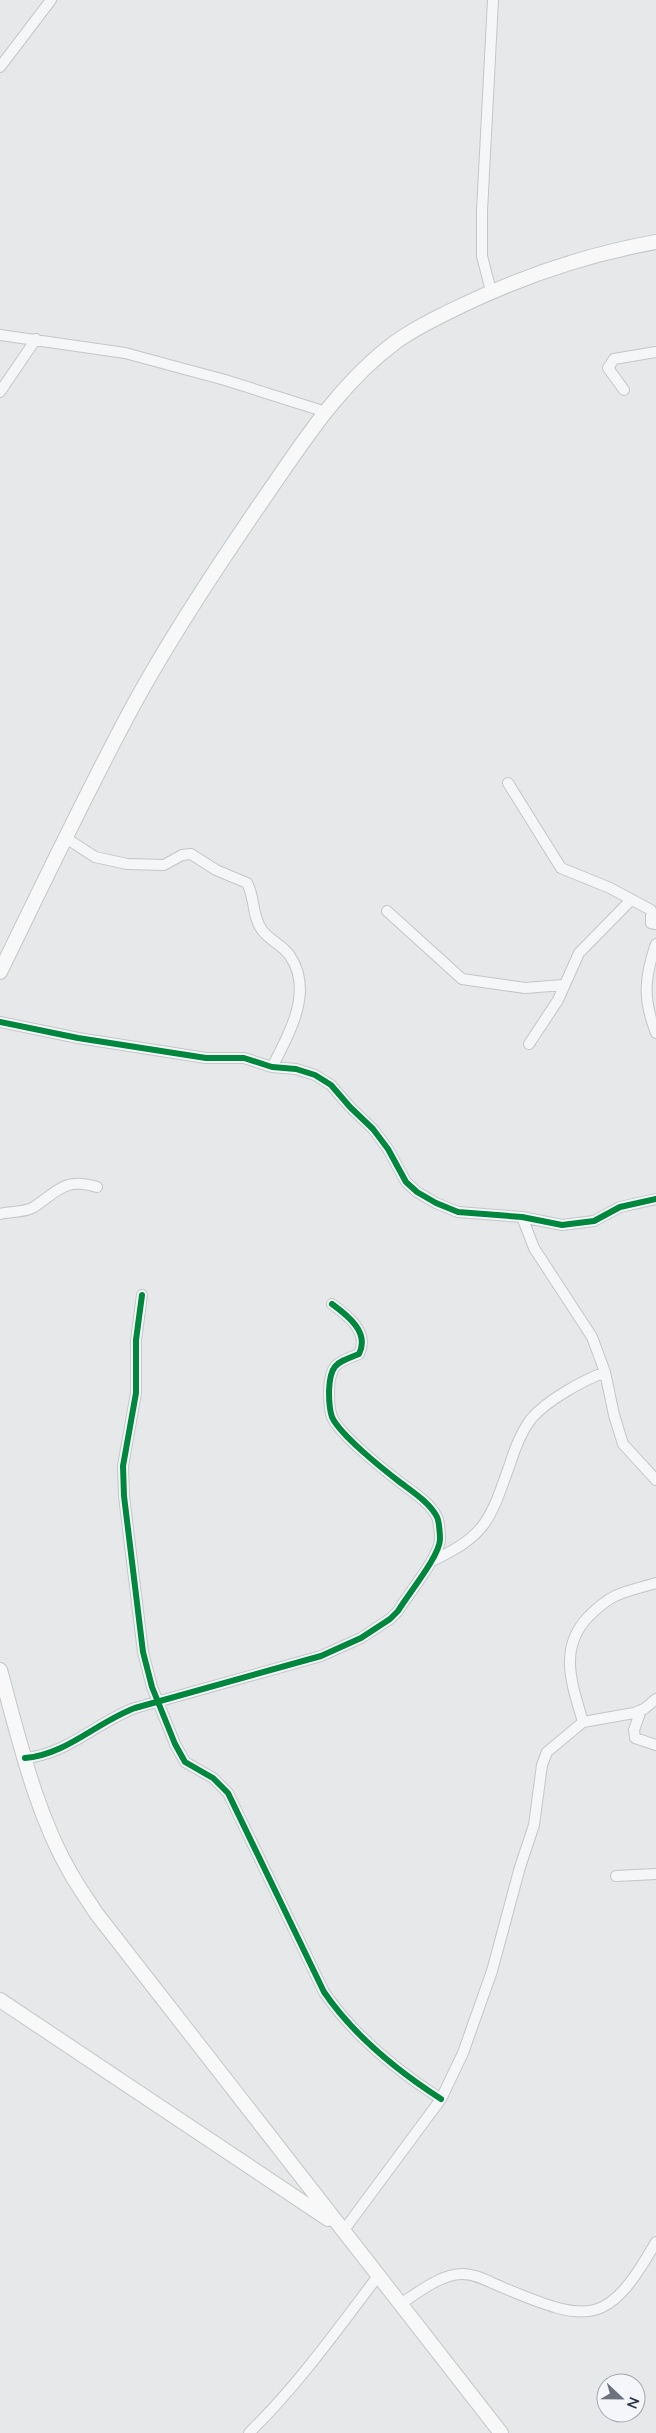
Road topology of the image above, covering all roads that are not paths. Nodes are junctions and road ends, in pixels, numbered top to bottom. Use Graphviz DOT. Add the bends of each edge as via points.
graph roads {
  1 [pos="51,0"];
  2 [pos="493,0"];
  3 [pos="0,67"];
  4 [pos="656,242"];
  5 [pos="491,291"];
  6 [pos="0,335"];
  7 [pos="36,339"];
  8 [pos="656,352"];
  9 [pos="624,390"];
  10 [pos="0,392"];
  11 [pos="326,412"];
  12 [pos="508,783"];
  13 [pos="66,838"];
  14 [pos="631,900"];
  15 [pos="387,911"];
  16 [pos="656,924"];
  17 [pos="656,944"];
  18 [pos="0,972"];
  19 [pos="563,985"];
  20 [pos="0,1022"];
  21 [pos="656,1033"];
  22 [pos="529,1044"];
  23 [pos="272,1067"];
  24 [pos="97,1187"];
  25 [pos="656,1199"];
  26 [pos="0,1214"];
  27 [pos="522,1217"];
  28 [pos="142,1295"];
  29 [pos="332,1304"];
  30 [pos="605,1372"];
  31 [pos="656,1480"];
  32 [pos="431,1562"];
  33 [pos="656,1583"];
  34 [pos="0,1670"];
  35 [pos="656,1699"];
  36 [pos="158,1700"];
  37 [pos="641,1710"];
  38 [pos="583,1722"];
  39 [pos="656,1745"];
  40 [pos="25,1758"];
  41 [pos="656,1874"];
  42 [pos="616,1876"];
  43 [pos="0,2000"];
  44 [pos="441,2099"];
  45 [pos="342,2228"];
  46 [pos="656,2242"];
  47 [pos="378,2276"];
  48 [pos="400,2304"];
  49 [pos="249,2433"];
  50 [pos="501,2433"];
  1 -- 3 [label="street"];
  2 -- 5 [label="street" via="482,212 482,256"];
  4 -- 5 [label="main road" via="572,261"];
  5 -- 11 [label="main road" via="397,341 356,377"];
  6 -- 7 [label="street"];
  7 -- 10 [label="street"];
  7 -- 11 [label="street" via="134,355"];
  8 -- 9 [label="street" via="609,363 608,368"];
  11 -- 13 [label="main road" via="220,561 176,633 134,704"];
  12 -- 14 [label="street" via="561,868"];
  13 -- 18 [label="main road"];
  13 -- 23 [label="street" via="95,856 127,864 164,865 191,854 216,870 247,883 262,930 290,955 298,980 300,996 296,1014"];
  14 -- 16 [label="street" via="651,910 651,923"];
  14 -- 19 [label="street" via="579,953"];
  15 -- 19 [label="street" via="462,978 524,988"];
  17 -- 21 [label="street" via="647,980 646,1004"];
  19 -- 22 [label="street" via="558,1000"];
  20 -- 23 [label="street" via="206,1058 244,1058"];
  23 -- 27 [label="street" via="296,1069 332,1085 373,1129 406,1182 417,1192 458,1212"];
  24 -- 26 [label="street" via="75,1183 53,1191 33,1208"];
  25 -- 27 [label="street" via="620,1208 594,1221 562,1225"];
  27 -- 30 [label="street" via="534,1248 592,1337"];
  28 -- 36 [label="street" via="136,1340 136,1393 123,1466 124,1496 143,1652"];
  29 -- 32 [label="street" via="352,1318 360,1336 361,1349 359,1354 336,1364 330,1372 331,1415 338,1426 438,1518 439,1552"];
  30 -- 31 [label="street" via="623,1444"];
  30 -- 32 [label="street" via="547,1405 532,1419 519,1439 484,1525 464,1546"];
  32 -- 36 [label="street" via="398,1611 361,1638 297,1664"];
  33 -- 38 [label="street" via="617,1595 601,1604 576,1632 569,1649 570,1664"];
  34 -- 40 [label="main road"];
  35 -- 37 [label="street"];
  36 -- 40 [label="street" via="117,1715 42,1757"];
  36 -- 44 [label="street" via="185,1762 213,1778 228,1793 311,1966 339,2014 392,2064"];
  37 -- 38 [label="street" via="616,1718"];
  37 -- 39 [label="street" via="634,1730 636,1738"];
  38 -- 44 [label="street" via="552,1746 544,1758 534,1825 492,1971 463,2053"];
  40 -- 45 [label="main road" via="50,1830 70,1874 96,1913"];
  41 -- 42 [label="street"];
  43 -- 45 [label="main road"];
  44 -- 45 [label="street"];
  45 -- 47 [label="main road"];
  46 -- 48 [label="street" via="626,2290 612,2303 592,2312 575,2312 468,2274 446,2277"];
  47 -- 48 [label="main road"];
  47 -- 49 [label="street" via="308,2370"];
  48 -- 50 [label="main road"];
}
